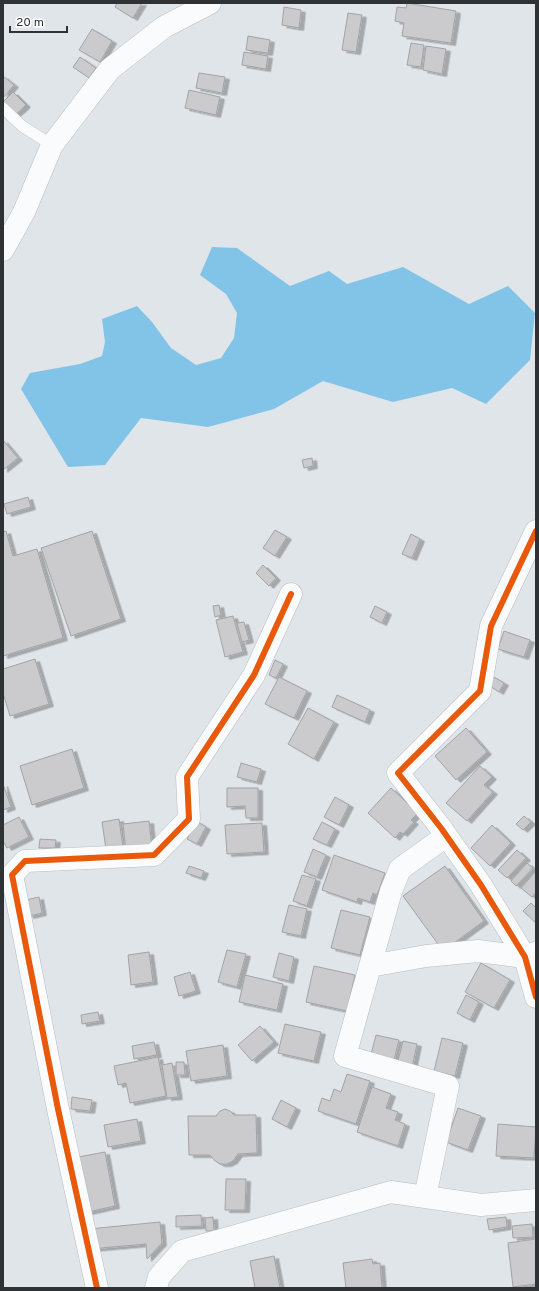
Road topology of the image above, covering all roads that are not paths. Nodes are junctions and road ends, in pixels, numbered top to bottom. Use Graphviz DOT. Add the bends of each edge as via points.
graph roads {
  1 [pos="210,3"];
  2 [pos="3,108"];
  3 [pos="52,145"];
  4 [pos="3,250"];
  5 [pos="536,531"];
  6 [pos="291,594"];
  7 [pos="446,836"];
  8 [pos="532,950"];
  9 [pos="370,966"];
  10 [pos="536,997"];
  11 [pos="425,1197"];
  12 [pos="536,1200"];
  13 [pos="96,1288"];
  14 [pos="156,1288"];
  1 -- 3 [label="street" via="164,27 110,68"];
  2 -- 3 [label="lane" via="22,126"];
  3 -- 4 [label="street" via="24,212"];
  5 -- 7 [label="street" via="491,626 480,691 398,773"];
  6 -- 13 [label="street" via="254,675 187,777 189,819 154,855 25,860 12,875"];
  7 -- 8 [label="street"];
  7 -- 9 [label="street" via="400,869 391,891"];
  8 -- 9 [label="street" via="478,951 426,956"];
  8 -- 10 [label="street"];
  9 -- 11 [label="street" via="345,1056 448,1086"];
  11 -- 12 [label="street" via="481,1205"];
  11 -- 14 [label="street" via="391,1192 182,1251 159,1277"];
}
